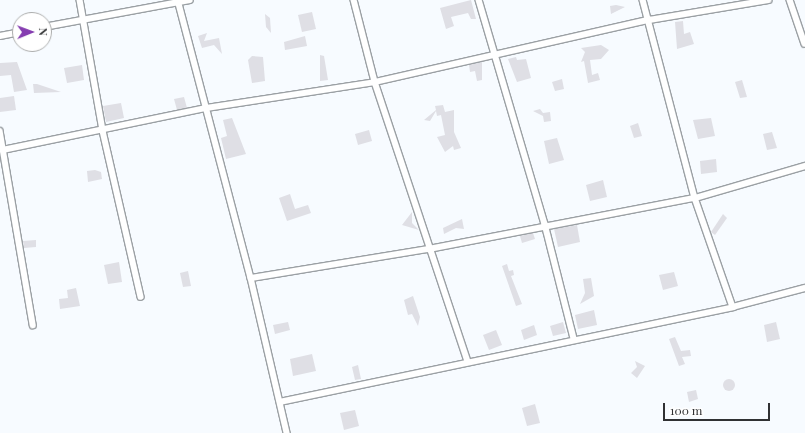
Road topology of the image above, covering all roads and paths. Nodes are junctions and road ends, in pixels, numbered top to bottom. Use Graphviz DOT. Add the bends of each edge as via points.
graph roads {
  1 [pos="80,0"];
  2 [pos="190,0"];
  3 [pos="354,0"];
  4 [pos="479,0"];
  5 [pos="643,0"];
  6 [pos="768,0"];
  7 [pos="790,0"];
  8 [pos="178,1"];
  9 [pos="84,19"];
  10 [pos="649,20"];
  11 [pos="52,25"];
  12 [pos="12,34"];
  13 [pos="0,36"];
  14 [pos="805,44"];
  15 [pos="498,56"];
  16 [pos="374,82"];
  17 [pos="206,108"];
  18 [pos="0,131"];
  19 [pos="103,131"];
  20 [pos="3,150"];
  21 [pos="805,166"];
  22 [pos="695,198"];
  23 [pos="545,224"];
  24 [pos="429,249"];
  25 [pos="251,278"];
  26 [pos="805,288"];
  27 [pos="141,297"];
  28 [pos="732,307"];
  29 [pos="33,325"];
  30 [pos="574,339"];
  31 [pos="468,362"];
  32 [pos="280,402"];
  33 [pos="287,433"];
  1 -- 9 [label="street"];
  2 -- 8 [label="street"];
  3 -- 16 [label="street"];
  4 -- 15 [label="street"];
  5 -- 10 [label="street"];
  6 -- 10 [label="street"];
  7 -- 14 [label="street"];
  8 -- 9 [label="street"];
  8 -- 17 [label="street"];
  9 -- 11 [label="street"];
  9 -- 19 [label="street"];
  10 -- 15 [label="street"];
  10 -- 22 [label="street"];
  12 -- 13 [label="street"];
  15 -- 16 [label="street"];
  15 -- 23 [label="street"];
  16 -- 17 [label="street"];
  16 -- 24 [label="street"];
  17 -- 19 [label="street"];
  17 -- 25 [label="street"];
  18 -- 20 [label="street"];
  19 -- 20 [label="street"];
  19 -- 27 [label="street"];
  20 -- 29 [label="street"];
  21 -- 22 [label="street"];
  22 -- 23 [label="street"];
  22 -- 28 [label="street"];
  23 -- 24 [label="street"];
  23 -- 30 [label="street"];
  24 -- 25 [label="street"];
  24 -- 31 [label="street"];
  25 -- 32 [label="street"];
  26 -- 28 [label="street"];
  28 -- 30 [label="street"];
  30 -- 31 [label="street"];
  31 -- 32 [label="street"];
  32 -- 33 [label="street"];
}
